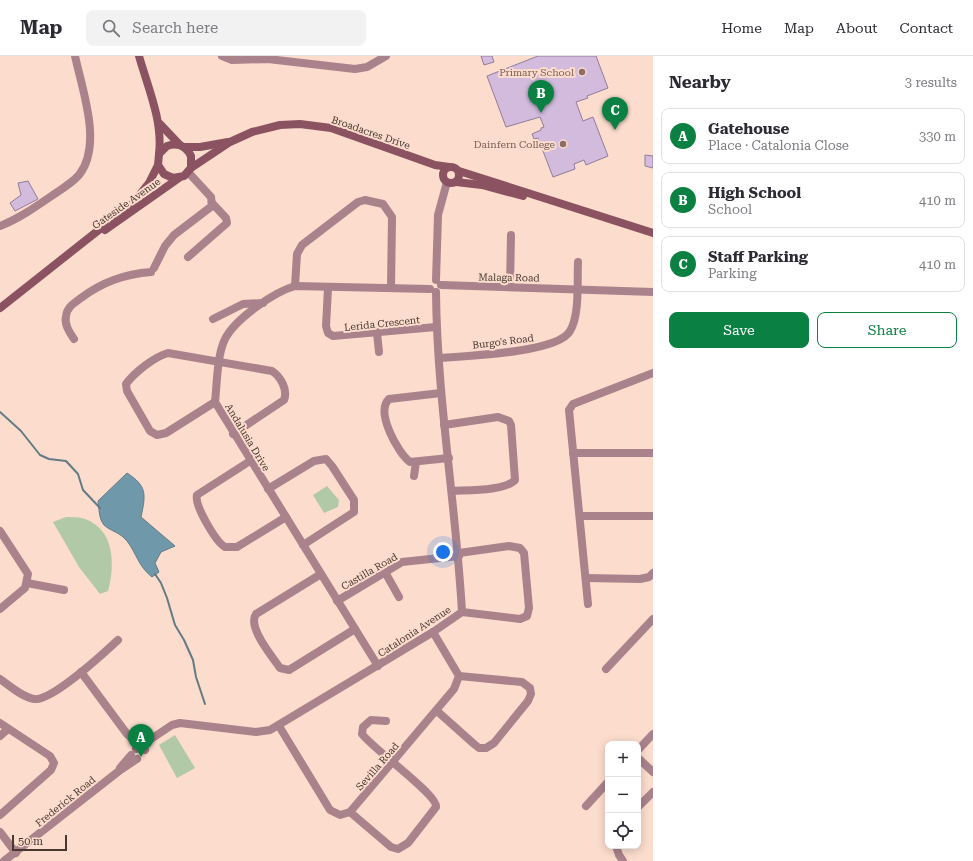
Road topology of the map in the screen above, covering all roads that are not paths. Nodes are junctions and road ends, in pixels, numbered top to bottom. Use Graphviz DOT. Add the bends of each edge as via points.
graph roads {
  1 [pos="74,56"];
  2 [pos="139,56"];
  3 [pos="222,56"];
  4 [pos="386,56"];
  5 [pos="158,122"];
  6 [pos="230,142"];
  7 [pos="182,145"];
  8 [pos="159,154"];
  9 [pos="158,164"];
  10 [pos="435,165"];
  11 [pos="449,167"];
  12 [pos="189,170"];
  13 [pos="459,172"];
  14 [pos="179,178"];
  15 [pos="449,180"];
  16 [pos="543,199"];
  17 [pos="212,203"];
  18 [pos="0,226"];
  19 [pos="653,233"];
  20 [pos="511,235"];
  21 [pos="84,243"];
  22 [pos="188,257"];
  23 [pos="578,262"];
  24 [pos="295,286"];
  25 [pos="436,287"];
  26 [pos="510,287"];
  27 [pos="328,288"];
  28 [pos="391,288"];
  29 [pos="577,288"];
  30 [pos="653,292"];
  31 [pos="263,304"];
  32 [pos="0,308"];
  33 [pos="213,319"];
  34 [pos="436,327"];
  35 [pos="377,333"];
  36 [pos="74,339"];
  37 [pos="379,352"];
  38 [pos="439,358"];
  39 [pos="220,361"];
  40 [pos="653,373"];
  41 [pos="441,392"];
  42 [pos="215,402"];
  43 [pos="444,425"];
  44 [pos="233,434"];
  45 [pos="573,453"];
  46 [pos="653,453"];
  47 [pos="449,458"];
  48 [pos="250,461"];
  49 [pos="416,462"];
  50 [pos="414,476"];
  51 [pos="268,489"];
  52 [pos="452,492"];
  53 [pos="580,516"];
  54 [pos="653,516"];
  55 [pos="286,517"];
  56 [pos="0,531"];
  57 [pos="303,545"];
  58 [pos="459,555"];
  59 [pos="385,572"];
  60 [pos="653,573"];
  61 [pos="321,574"];
  62 [pos="586,578"];
  63 [pos="27,584"];
  64 [pos="64,590"];
  65 [pos="399,597"];
  66 [pos="337,601"];
  67 [pos="588,604"];
  68 [pos="0,609"];
  69 [pos="462,612"];
  70 [pos="653,618"];
  71 [pos="355,629"];
  72 [pos="433,632"];
  73 [pos="118,640"];
  74 [pos="378,666"];
  75 [pos="606,669"];
  76 [pos="81,672"];
  77 [pos="459,676"];
  78 [pos="0,679"];
  79 [pos="437,711"];
  80 [pos="386,721"];
  81 [pos="0,723"];
  82 [pos="279,726"];
  83 [pos="8,729"];
  84 [pos="653,734"];
  85 [pos="0,736"];
  86 [pos="150,740"];
  87 [pos="641,747"];
  88 [pos="137,756"];
  89 [pos="641,761"];
  90 [pos="392,764"];
  91 [pos="653,772"];
  92 [pos="605,785"];
  93 [pos="653,792"];
  94 [pos="641,804"];
  95 [pos="586,806"];
  96 [pos="350,812"];
  97 [pos="0,815"];
  98 [pos="0,832"];
  99 [pos="617,849"];
  100 [pos="16,853"];
  101 [pos="4,861"];
  102 [pos="623,861"];
  1 -- 18 [label="street" via="90,132 87,160 79,175 69,185 29,212"];
  2 -- 5 [label="street"];
  3 -- 4 [label="street" via="232,60 268,59 355,69 367,67"];
  5 -- 7 [label="street"];
  5 -- 8 [label="street" via="161,141"];
  6 -- 7 [label="street, Broadacres Drive" via="200,147"];
  6 -- 10 [label="street, Broadacres Drive" via="258,130 280,125 318,126 350,134"];
  6 -- 12 [label="street, Broadacres Drive"];
  7 -- 8 [label="street, Broadacres Drive" via="167,146"];
  7 -- 12 [label="street" via="191,156"];
  8 -- 9 [label="street"];
  9 -- 14 [label="street" via="164,174"];
  9 -- 21 [label="street, Gateside Avenue" via="139,198"];
  10 -- 11 [label="street, Broadacres Drive"];
  10 -- 15 [label="street"];
  11 -- 13 [label="street, Broadacres Drive" via="455,167"];
  11 -- 15 [label="street" via="444,170"];
  12 -- 14 [label="street, Broadacres Drive"];
  12 -- 17 [label="street" via="211,197"];
  13 -- 15 [label="street" via="459,177"];
  13 -- 16 [label="street, Broadacres Drive"];
  14 -- 21 [label="street, Gateside Avenue" via="114,225"];
  15 -- 16 [label="street, Broadacres Drive"];
  15 -- 25 [label="street, Catalonia Avenue" via="438,215"];
  16 -- 19 [label="street, Broadacres Drive"];
  17 -- 22 [label="street" via="226,218 227,223"];
  17 -- 36 [label="street" via="211,208 174,235 152,270 125,275 100,285 72,305 67,310 65,319"];
  20 -- 26 [label="street"];
  21 -- 32 [label="street, Gateside Avenue"];
  23 -- 29 [label="street"];
  24 -- 27 [label="street, Andalusia Drive"];
  24 -- 28 [label="street" via="297,254 302,245 358,202 365,200 383,204 392,217"];
  24 -- 31 [label="street, Andalusia Drive"];
  25 -- 26 [label="street, Malaga Road"];
  25 -- 28 [label="street, Andalusia Drive"];
  25 -- 34 [label="street, Catalonia Avenue"];
  26 -- 29 [label="street, Malaga Road"];
  27 -- 28 [label="street, Andalusia Drive"];
  27 -- 35 [label="street, Lerida Crescent" via="326,326 330,335 340,337"];
  29 -- 30 [label="street, Malaga Road"];
  29 -- 38 [label="street, Burgo's Road" via="574,325 568,335 561,339 529,350"];
  31 -- 33 [label="street" via="243,304"];
  31 -- 39 [label="street, Andalusia Drive" via="230,331 224,340"];
  34 -- 35 [label="street, Lerida Crescent"];
  34 -- 38 [label="street, Catalonia Avenue"];
  35 -- 37 [label="street"];
  38 -- 41 [label="street, Catalonia Avenue"];
  39 -- 42 [label="street, Andalusia Drive"];
  39 -- 42 [label="street" via="168,353 156,359 126,384 127,391 150,431 157,435 166,433"];
  39 -- 44 [label="street" via="269,370 280,380 285,393 281,402"];
  40 -- 45 [label="street" via="573,404 569,410"];
  41 -- 43 [label="street, Catalonia Avenue"];
  41 -- 49 [label="street" via="392,398 385,405 389,432 407,459"];
  42 -- 44 [label="street, Andalusia Drive"];
  43 -- 47 [label="street, Catalonia Avenue"];
  43 -- 52 [label="street" via="498,417 509,421 511,425 515,480 501,487"];
  44 -- 48 [label="street, Andalusia Drive"];
  45 -- 46 [label="street"];
  45 -- 53 [label="street"];
  47 -- 49 [label="street"];
  47 -- 52 [label="street, Catalonia Avenue"];
  48 -- 51 [label="street, Andalusia Drive"];
  48 -- 55 [label="street" via="197,495 197,506 218,541 225,547 237,547"];
  49 -- 50 [label="street"];
  51 -- 55 [label="street, Andalusia Drive"];
  51 -- 57 [label="street" via="321,458 326,459 332,466 354,500 354,512"];
  52 -- 58 [label="street, Catalonia Avenue"];
  53 -- 54 [label="street"];
  53 -- 62 [label="street"];
  55 -- 57 [label="street, Andalusia Drive"];
  56 -- 63 [label="street" via="28,574"];
  57 -- 61 [label="street, Andalusia Drive"];
  58 -- 59 [label="street, Castilla Road" via="406,561"];
  58 -- 69 [label="street, Catalonia Avenue"];
  58 -- 69 [label="street, Castilla Road" via="509,546 520,548 524,554 529,608 528,616 520,619"];
  59 -- 65 [label="street"];
  59 -- 66 [label="street, Castilla Road"];
  60 -- 62 [label="street" via="640,579"];
  61 -- 66 [label="street, Andalusia Drive"];
  61 -- 71 [label="street" via="256,614 253,624 259,635 280,668 289,670"];
  62 -- 67 [label="street"];
  63 -- 64 [label="street"];
  63 -- 68 [label="street" via="23,591"];
  66 -- 71 [label="street, Andalusia Drive"];
  69 -- 72 [label="street, Catalonia Avenue"];
  70 -- 75 [label="street"];
  71 -- 74 [label="street, Andalusia Drive"];
  72 -- 74 [label="street, Catalonia Avenue"];
  72 -- 77 [label="street"];
  73 -- 76 [label="street"];
  74 -- 82 [label="street, Catalonia Avenue"];
  76 -- 78 [label="street" via="38,700 29,698"];
  76 -- 88 [label="street" via="127,734"];
  77 -- 79 [label="street, Sevilla Road" via="454,689"];
  77 -- 79 [label="street" via="522,682 530,688 531,694 494,743 486,748 479,748"];
  79 -- 90 [label="street, Sevilla Road"];
  80 -- 90 [label="street" via="371,720 361,732"];
  81 -- 83 [label="street"];
  82 -- 86 [label="street, Catalonia Avenue" via="266,732 256,732 180,723 172,725"];
  82 -- 96 [label="street" via="330,810 340,814"];
  83 -- 85 [label="street"];
  83 -- 97 [label="street" via="50,756 53,759 53,767"];
  84 -- 87 [label="street"];
  86 -- 88 [label="street, Frederick Road"];
  88 -- 100 [label="street, Frederick Road"];
  89 -- 91 [label="street"];
  90 -- 96 [label="street, Sevilla Road"];
  90 -- 96 [label="street" via="429,794 437,804 435,810 408,842 398,849 391,847"];
  92 -- 95 [label="street"];
  93 -- 94 [label="street"];
  98 -- 100 [label="street"];
  99 -- 102 [label="street"];
  100 -- 101 [label="street, Frederick Road"];
}
